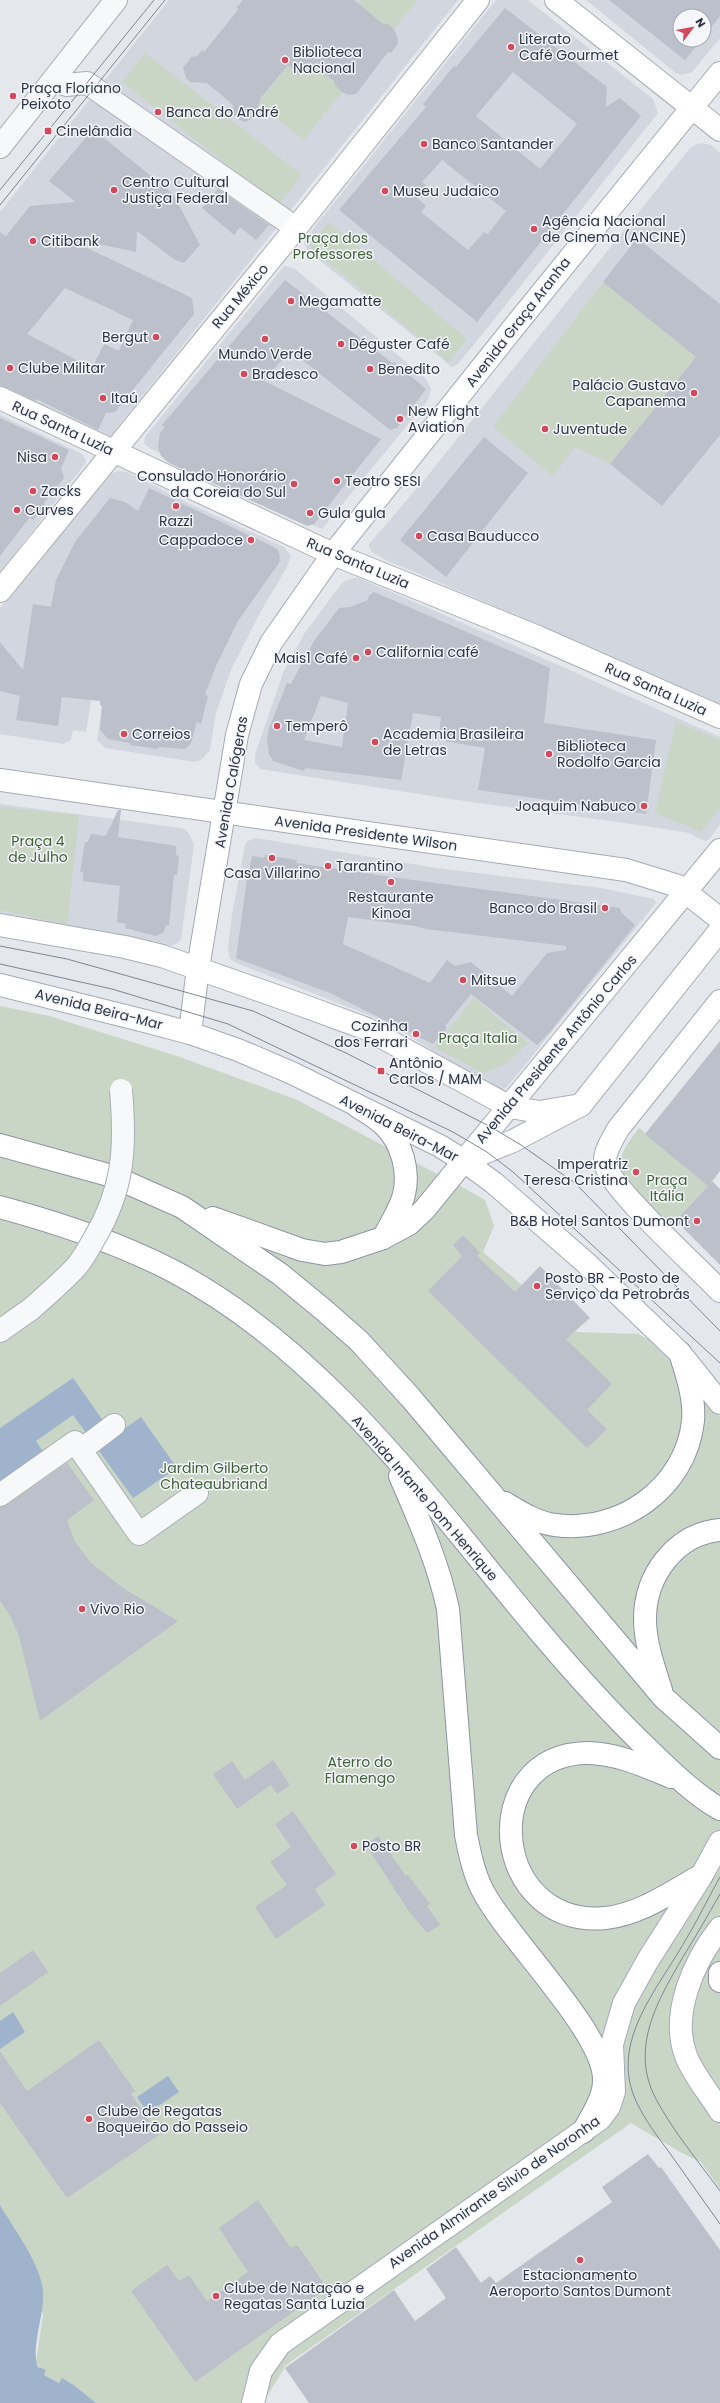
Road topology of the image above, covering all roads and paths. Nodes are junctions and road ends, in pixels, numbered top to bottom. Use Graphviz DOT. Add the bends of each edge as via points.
graph roads {
  1 [pos="116,0"];
  2 [pos="478,0"];
  3 [pos="556,0"];
  4 [pos="720,73"];
  5 [pos="57,77"];
  6 [pos="691,108"];
  7 [pos="720,130"];
  8 [pos="0,147"];
  9 [pos="296,228"];
  10 [pos="0,398"];
  11 [pos="113,452"];
  12 [pos="333,554"];
  13 [pos="0,591"];
  14 [pos="720,717"];
  15 [pos="0,780"];
  16 [pos="225,812"];
  17 [pos="717,860"];
  18 [pos="686,892"];
  19 [pos="720,919"];
  20 [pos="0,925"];
  21 [pos="720,930"];
  22 [pos="198,968"];
  23 [pos="0,985"];
  24 [pos="720,1001"];
  25 [pos="190,1033"];
  26 [pos="121,1090"];
  27 [pos="581,1105"];
  28 [pos="357,1106"];
  29 [pos="510,1107"];
  30 [pos="0,1145"];
  31 [pos="464,1161"];
  32 [pos="0,1207"];
  33 [pos="182,1207"];
  34 [pos="382,1238"];
  35 [pos="720,1291"];
  36 [pos="0,1331"];
  37 [pos="680,1353"];
  38 [pos="720,1403"];
  39 [pos="113,1426"];
  40 [pos="86,1446"];
  41 [pos="390,1453"];
  42 [pos="197,1493"];
  43 [pos="0,1495"];
  44 [pos="496,1498"];
  45 [pos="720,1530"];
  46 [pos="663,1697"];
  47 [pos="718,1746"];
  48 [pos="684,1783"];
  49 [pos="720,1809"];
  50 [pos="720,1842"];
  51 [pos="702,1875"];
  52 [pos="720,1928"];
  53 [pos="720,1973"];
  54 [pos="720,1981"];
  55 [pos="692,2069"];
  56 [pos="720,2092"];
  57 [pos="720,2111"];
  58 [pos="584,2132"];
  59 [pos="253,2403"];
  1 -- 5 [label="street"];
  2 -- 9 [label="main road, Rua México"];
  3 -- 6 [label="main road"];
  4 -- 6 [label="main road, Avenida Graça Aranha"];
  5 -- 8 [label="street"];
  5 -- 9 [label="street" via="66,85 86,83"];
  6 -- 7 [label="main road"];
  6 -- 12 [label="main road, Avenida Graça Aranha"];
  9 -- 11 [label="main road, Rua México"];
  10 -- 11 [label="main road, Rua Santa Luzia"];
  11 -- 12 [label="main road, Rua Santa Luzia"];
  11 -- 13 [label="main road, Rua México"];
  12 -- 14 [label="main road, Rua Santa Luzia" via="538,637"];
  12 -- 16 [label="main road, Avenida Calógeras" via="271,643 252,684 237,735"];
  15 -- 16 [label="main road, Avenida Presidente Wilson"];
  16 -- 18 [label="main road, Avenida Presidente Wilson" via="626,870 664,880"];
  16 -- 22 [label="main road, Avenida Calógeras"];
  17 -- 18 [label="main road, Avenida Presidente Antônio Carlos"];
  18 -- 19 [label="main road, Avenida Presidente Wilson"];
  18 -- 29 [label="main road, Avenida Presidente Antônio Carlos"];
  20 -- 22 [label="main road" via="125,947"];
  21 -- 27 [label="main road, Avenida Presidente Antônio Carlos"];
  22 -- 25 [label="main road, Avenida Calógeras"];
  22 -- 29 [label="main road" via="367,1029"];
  23 -- 25 [label="main road, Avenida Beira-Mar"];
  24 -- 35 [label="main road" via="618,1129 607,1149 605,1162 608,1171 642,1214"];
  25 -- 28 [label="main road, Avenida Beira-Mar" via="272,1065"];
  26 -- 36 [label="street, bridge" via="124,1122 121,1163 117,1191 105,1221 77,1266 32,1309"];
  27 -- 29 [label="main road" via="539,1112"];
  27 -- 31 [label="main road, Avenida Presidente Antônio Carlos" via="512,1141"];
  28 -- 31 [label="main road, Avenida Beira-Mar"];
  28 -- 34 [label="main road" via="385,1126 400,1148 406,1173 400,1207"];
  29 -- 31 [label="main road, Avenida Presidente Antônio Carlos"];
  30 -- 33 [label="main road" via="112,1176"];
  31 -- 34 [label="main road" via="424,1210 409,1224"];
  31 -- 37 [label="main road, Avenida Beira-Mar" via="494,1183 585,1262"];
  32 -- 41 [label="main road, Avenida Infante Dom Henrique" via="77,1229 171,1270 221,1300 303,1362"];
  33 -- 34 [label="main road" via="275,1241 325,1254 341,1252"];
  33 -- 44 [label="main road" via="280,1274 359,1341"];
  37 -- 38 [label="main road, Avenida Beira-Mar"];
  37 -- 44 [label="main road" via="690,1384 693,1406 691,1433 673,1474 647,1502 636,1510 609,1520 565,1526 541,1521"];
  39 -- 40 [label="street"];
  40 -- 42 [label="street" via="139,1534"];
  40 -- 43 [label="street" via="75,1442"];
  41 -- 48 [label="main road, Avenida Infante Dom Henrique" via="593,1695"];
  41 -- 58 [label="main road" via="426,1535 440,1574 448,1609 466,1835 474,1870 497,1914 578,2019 603,2064 604,2082 593,2115"];
  44 -- 46 [label="main road"];
  45 -- 46 [label="main road" via="701,1535 675,1549 662,1564 651,1585 646,1613 646,1633"];
  46 -- 47 [label="main road"];
  48 -- 49 [label="main road"];
  48 -- 51 [label="main road" via="616,1757 587,1753 559,1757 546,1764 524,1784 512,1816 512,1852 520,1875 539,1898 558,1911 586,1918 608,1918 630,1912"];
  50 -- 51 [label="main road, Avenida Almirante Silvio de Noronha"];
  51 -- 58 [label="main road, Avenida Almirante Silvio de Noronha" via="624,2003 612,2044 612,2099 600,2119"];
  52 -- 55 [label="main road" via="701,1957 682,2011 683,2045"];
  53 -- 54 [label="main road"];
  55 -- 56 [label="main road"];
  55 -- 57 [label="main road"];
  58 -- 59 [label="main road, Avenida Almirante Silvio de Noronha" via="280,2344 261,2371"];
}
